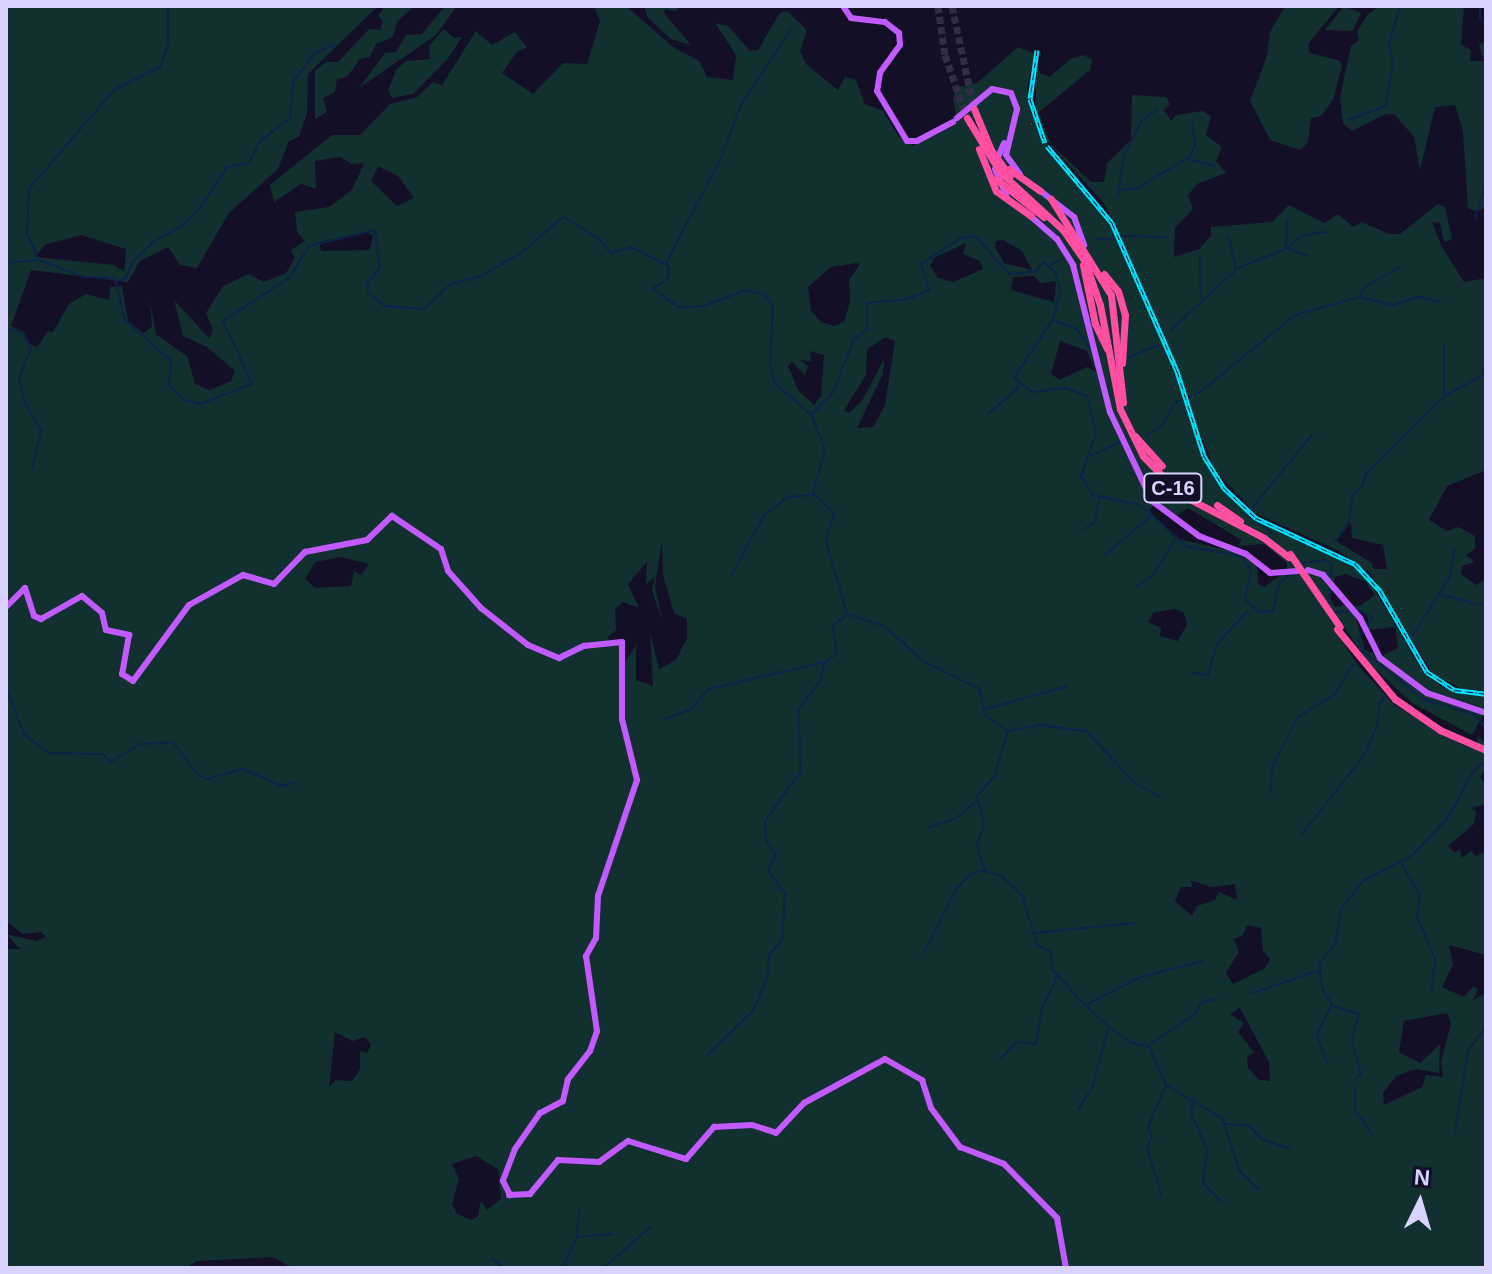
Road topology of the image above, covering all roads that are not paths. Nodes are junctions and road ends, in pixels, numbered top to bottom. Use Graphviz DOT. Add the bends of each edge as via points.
graph roads {
  1 [pos="843,6"];
  2 [pos="974,109"];
  3 [pos="967,118"];
  4 [pos="975,125"];
  5 [pos="1011,129"];
  6 [pos="999,155"];
  7 [pos="995,169"];
  8 [pos="996,179"];
  9 [pos="1040,191"];
  10 [pos="1051,199"];
  11 [pos="1031,216"];
  12 [pos="1079,246"];
  13 [pos="1068,256"];
  14 [pos="1082,297"];
  15 [pos="1135,436"];
  16 [pos="1162,466"];
  17 [pos="1217,505"];
  18 [pos="1240,521"];
  19 [pos="1289,556"];
  20 [pos="1308,570"];
  21 [pos="1293,572"];
  22 [pos="6,607"];
  23 [pos="1486,713"];
  24 [pos="1486,748"];
  25 [pos="1066,1268"];
  1 -- 5 [label="main road" via="851,18 885,22 899,33 900,45 880,73 877,91 907,141 917,141 955,120 988,91 1002,88 1017,104"];
  2 -- 4 [label="highway, C-16"];
  3 -- 4 [label="highway, C-16"];
  4 -- 9 [label="highway" via="1001,161"];
  4 -- 11 [label="highway" via="996,191"];
  4 -- 12 [label="highway, C-16" via="1000,172"];
  5 -- 6 [label="main road"];
  5 -- 9 [label="main road" via="1006,155"];
  7 -- 8 [label="main road"];
  8 -- 11 [label="main road"];
  8 -- 12 [label="highway"];
  9 -- 10 [label="main road"];
  10 -- 12 [label="highway"];
  11 -- 13 [label="main road"];
  12 -- 15 [label="highway, C-16" via="1118,291 1125,315 1121,385"];
  12 -- 19 [label="highway, C-16" via="1095,324 1111,357 1125,422 1153,469 1180,494"];
  13 -- 14 [label="main road"];
  13 -- 14 [label="main road" via="1081,265"];
  14 -- 21 [label="main road" via="1110,412 1152,501 1209,543 1246,554 1272,574"];
  15 -- 16 [label="highway"];
  15 -- 18 [label="highway, C-16" via="1171,481"];
  17 -- 18 [label="highway"];
  18 -- 19 [label="highway, C-16"];
  19 -- 24 [label="highway, C-16, bridge" via="1386,691"];
  20 -- 23 [label="main road" via="1323,575 1354,611 1374,653 1427,693"];
  22 -- 25 [label="main road" via="25,588 34,616 41,619 82,596 102,613 106,630 129,635 122,674 133,681 192,603 243,575 272,585 305,552 367,540 393,516 413,535 441,549 448,571 481,608 528,645 559,658 584,646 621,641 622,719 637,780 598,896 596,938 586,956 597,1031 590,1051 566,1083 563,1101 538,1115 515,1149 501,1181 510,1195 530,1194 558,1160 599,1162 629,1141 683,1159 695,1155 714,1127 752,1125 776,1133 802,1104 881,1059 918,1076 928,1087 931,1108 960,1147 1004,1164 1059,1219"];
}
